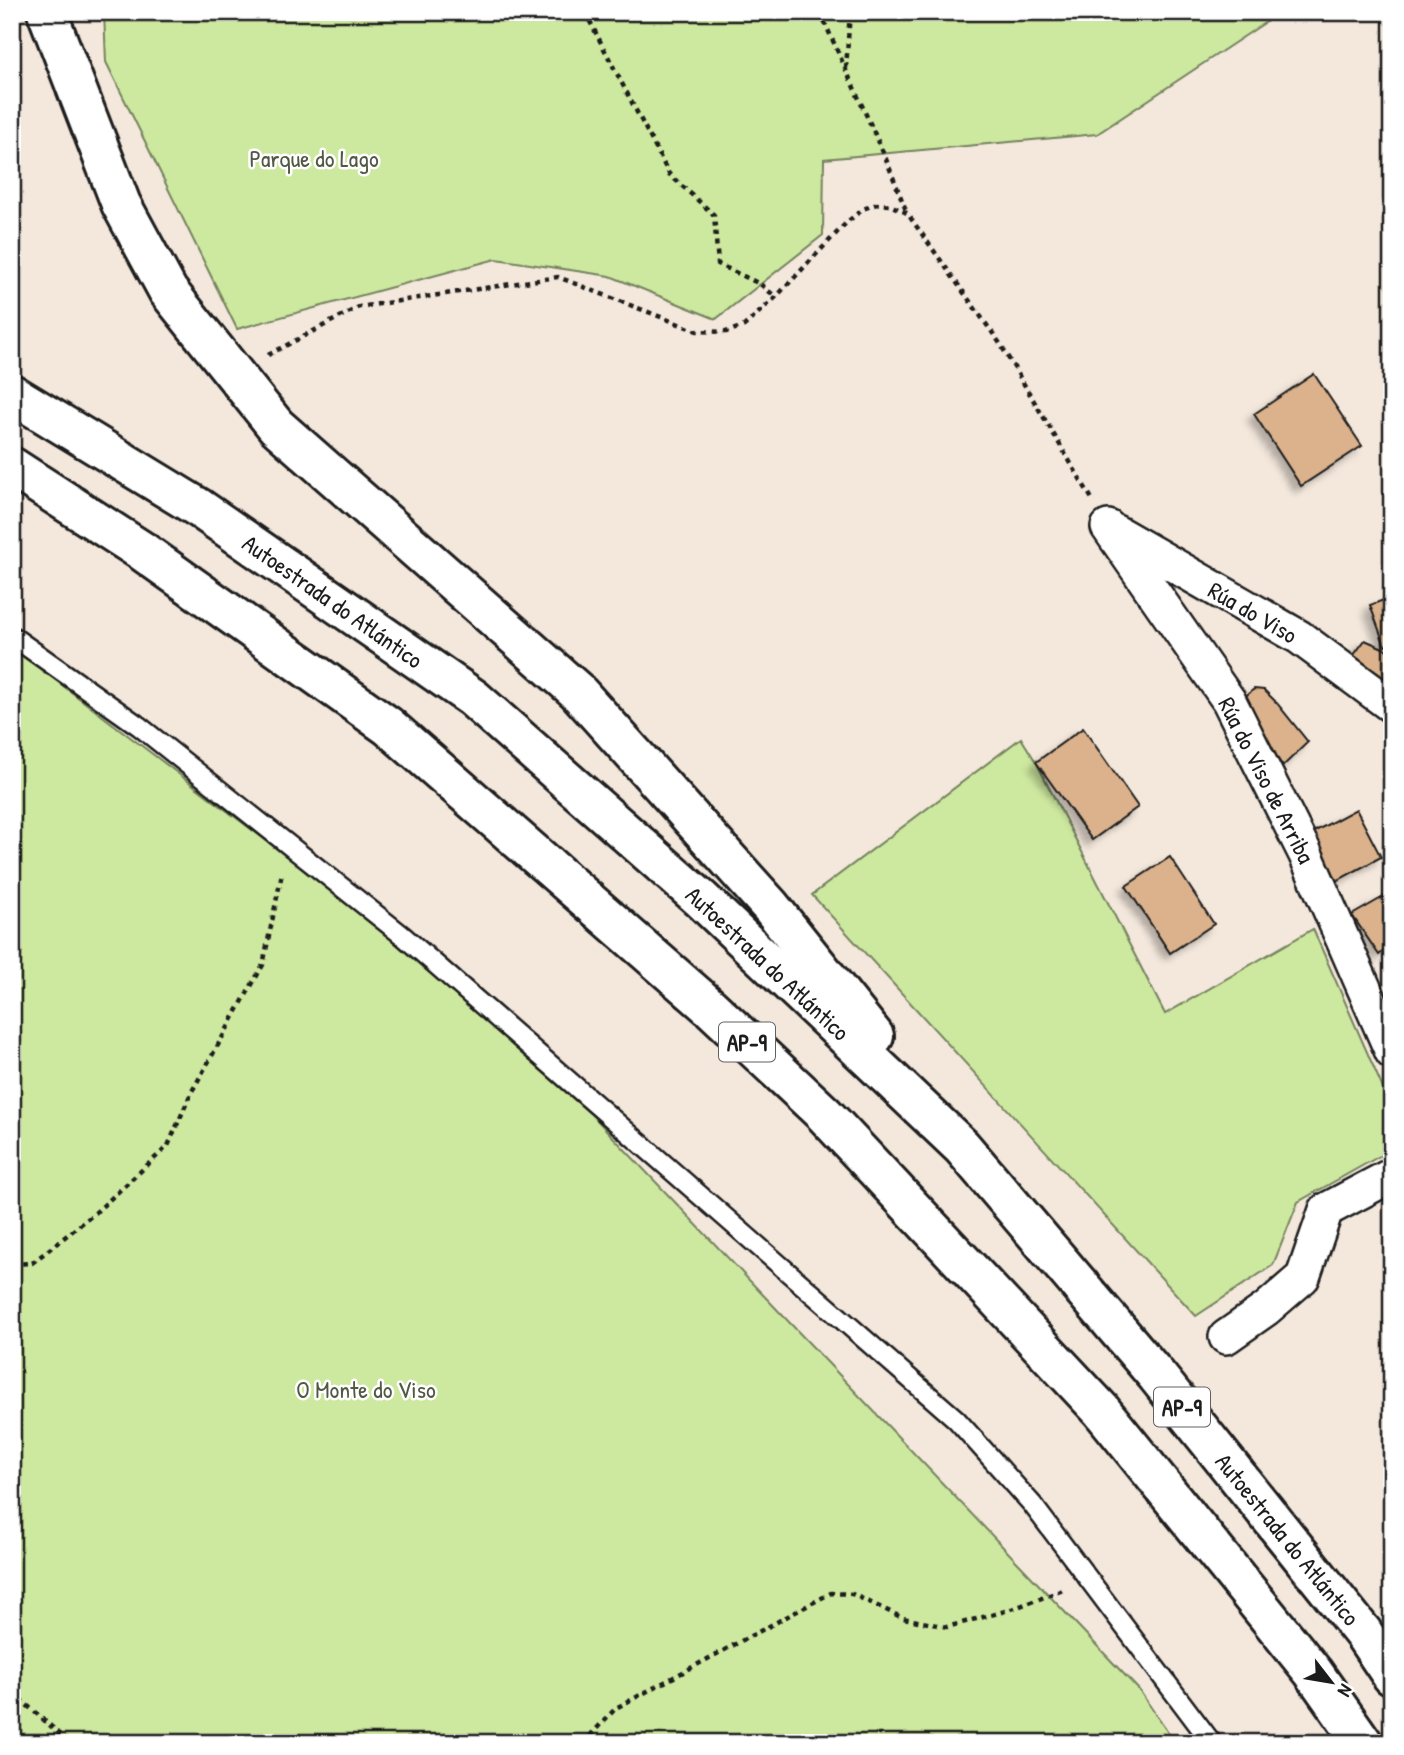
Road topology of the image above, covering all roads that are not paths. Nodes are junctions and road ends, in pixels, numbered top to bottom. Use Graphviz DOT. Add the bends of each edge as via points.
graph roads {
  1 [pos="47,12"];
  2 [pos="75,12"];
  3 [pos="81,105"];
  4 [pos="12,394"];
  5 [pos="12,467"];
  6 [pos="1108,527"];
  7 [pos="12,636"];
  8 [pos="1392,706"];
  9 [pos="1392,1052"];
  10 [pos="962,1147"];
  11 [pos="1392,1175"];
  12 [pos="1226,1337"];
  13 [pos="1392,1675"];
  14 [pos="1212,1743"];
  15 [pos="1363,1743"];
  1 -- 3 [label="highway"];
  2 -- 3 [label="highway"];
  3 -- 10 [label="highway" via="121,204 168,292 276,426 578,691 771,907"];
  4 -- 10 [label="highway, Autoestrada do Atlántico / AP-9" via="199,508 473,698 701,900"];
  5 -- 15 [label="highway, AP-9" via="142,551 388,726 824,1114 1101,1410 1313,1672"];
  6 -- 8 [label="street, Rúa do Viso" via="1299,637"];
  6 -- 9 [label="street, Rúa do Viso de Arriba" via="1229,701 1305,853"];
  7 -- 14 [label="lane" via="139,726 402,935 956,1419 1032,1504"];
  10 -- 13 [label="highway, Autoestrada do Atlántico / AP-9" via="1157,1376"];
  11 -- 12 [label="street" via="1326,1210 1303,1277"];
}
